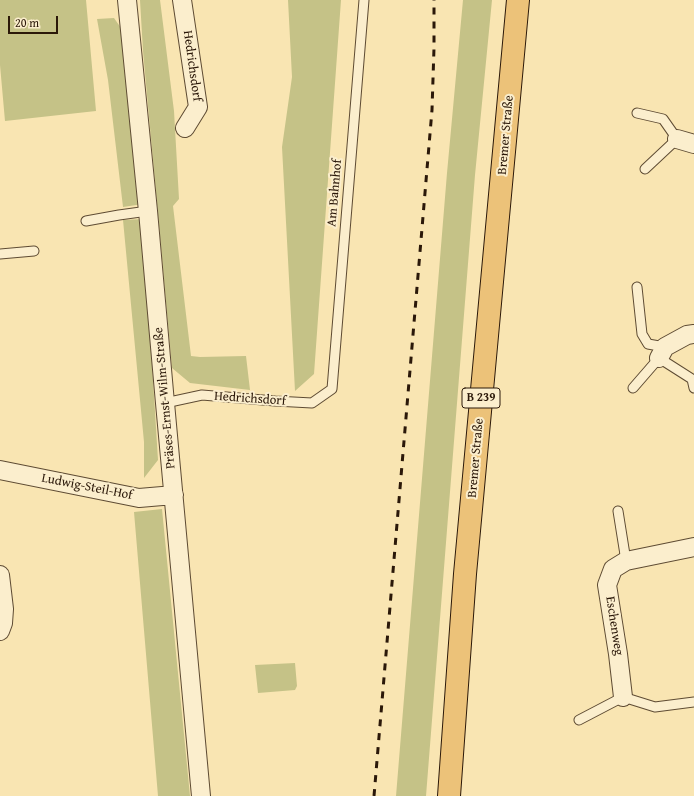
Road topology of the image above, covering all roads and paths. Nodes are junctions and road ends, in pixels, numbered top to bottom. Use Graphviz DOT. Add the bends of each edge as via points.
graph roads {
  1 [pos="127,0"];
  2 [pos="182,0"];
  3 [pos="364,0"];
  4 [pos="518,0"];
  5 [pos="637,113"];
  6 [pos="185,128"];
  7 [pos="686,141"];
  8 [pos="645,169"];
  9 [pos="148,211"];
  10 [pos="86,222"];
  11 [pos="34,251"];
  12 [pos="0,254"];
  13 [pos="637,287"];
  14 [pos="694,334"];
  15 [pos="662,353"];
  16 [pos="332,388"];
  17 [pos="633,388"];
  18 [pos="694,388"];
  19 [pos="165,403"];
  20 [pos="0,470"];
  21 [pos="174,495"];
  22 [pos="618,511"];
  23 [pos="694,547"];
  24 [pos="626,561"];
  25 [pos="0,574"];
  26 [pos="0,631"];
  27 [pos="624,697"];
  28 [pos="694,702"];
  29 [pos="579,720"];
  30 [pos="201,796"];
  31 [pos="449,796"];
  1 -- 9 [label="street, Präses-Ernst-Wilm-Straße"];
  2 -- 6 [label="street, Hedrichsdorf" via="198,107"];
  3 -- 16 [label="lane, Am Bahnhof"];
  4 -- 31 [label="main road, Bremer Straße / B 239" via="465,574"];
  5 -- 7 [label="lane" via="663,119"];
  7 -- 8 [label="lane"];
  9 -- 10 [label="lane"];
  9 -- 19 [label="street, Präses-Ernst-Wilm-Straße"];
  11 -- 12 [label="lane"];
  13 -- 15 [label="lane" via="642,334 648,344"];
  14 -- 15 [label="street" via="686,335"];
  15 -- 17 [label="lane"];
  15 -- 18 [label="lane" via="692,379"];
  16 -- 19 [label="lane, Hedrichsdorf" via="312,403 202,395"];
  19 -- 21 [label="street, Präses-Ernst-Wilm-Straße"];
  20 -- 21 [label="street, Ludwig-Steil-Hof" via="139,498"];
  21 -- 30 [label="street, Präses-Ernst-Wilm-Straße"];
  22 -- 24 [label="lane"];
  23 -- 24 [label="street, Eschenweg"];
  24 -- 27 [label="street, Eschenweg" via="613,569 607,585"];
  25 -- 26 [label="street" via="4,609"];
  27 -- 28 [label="lane" via="654,707"];
  27 -- 29 [label="lane"];
}
